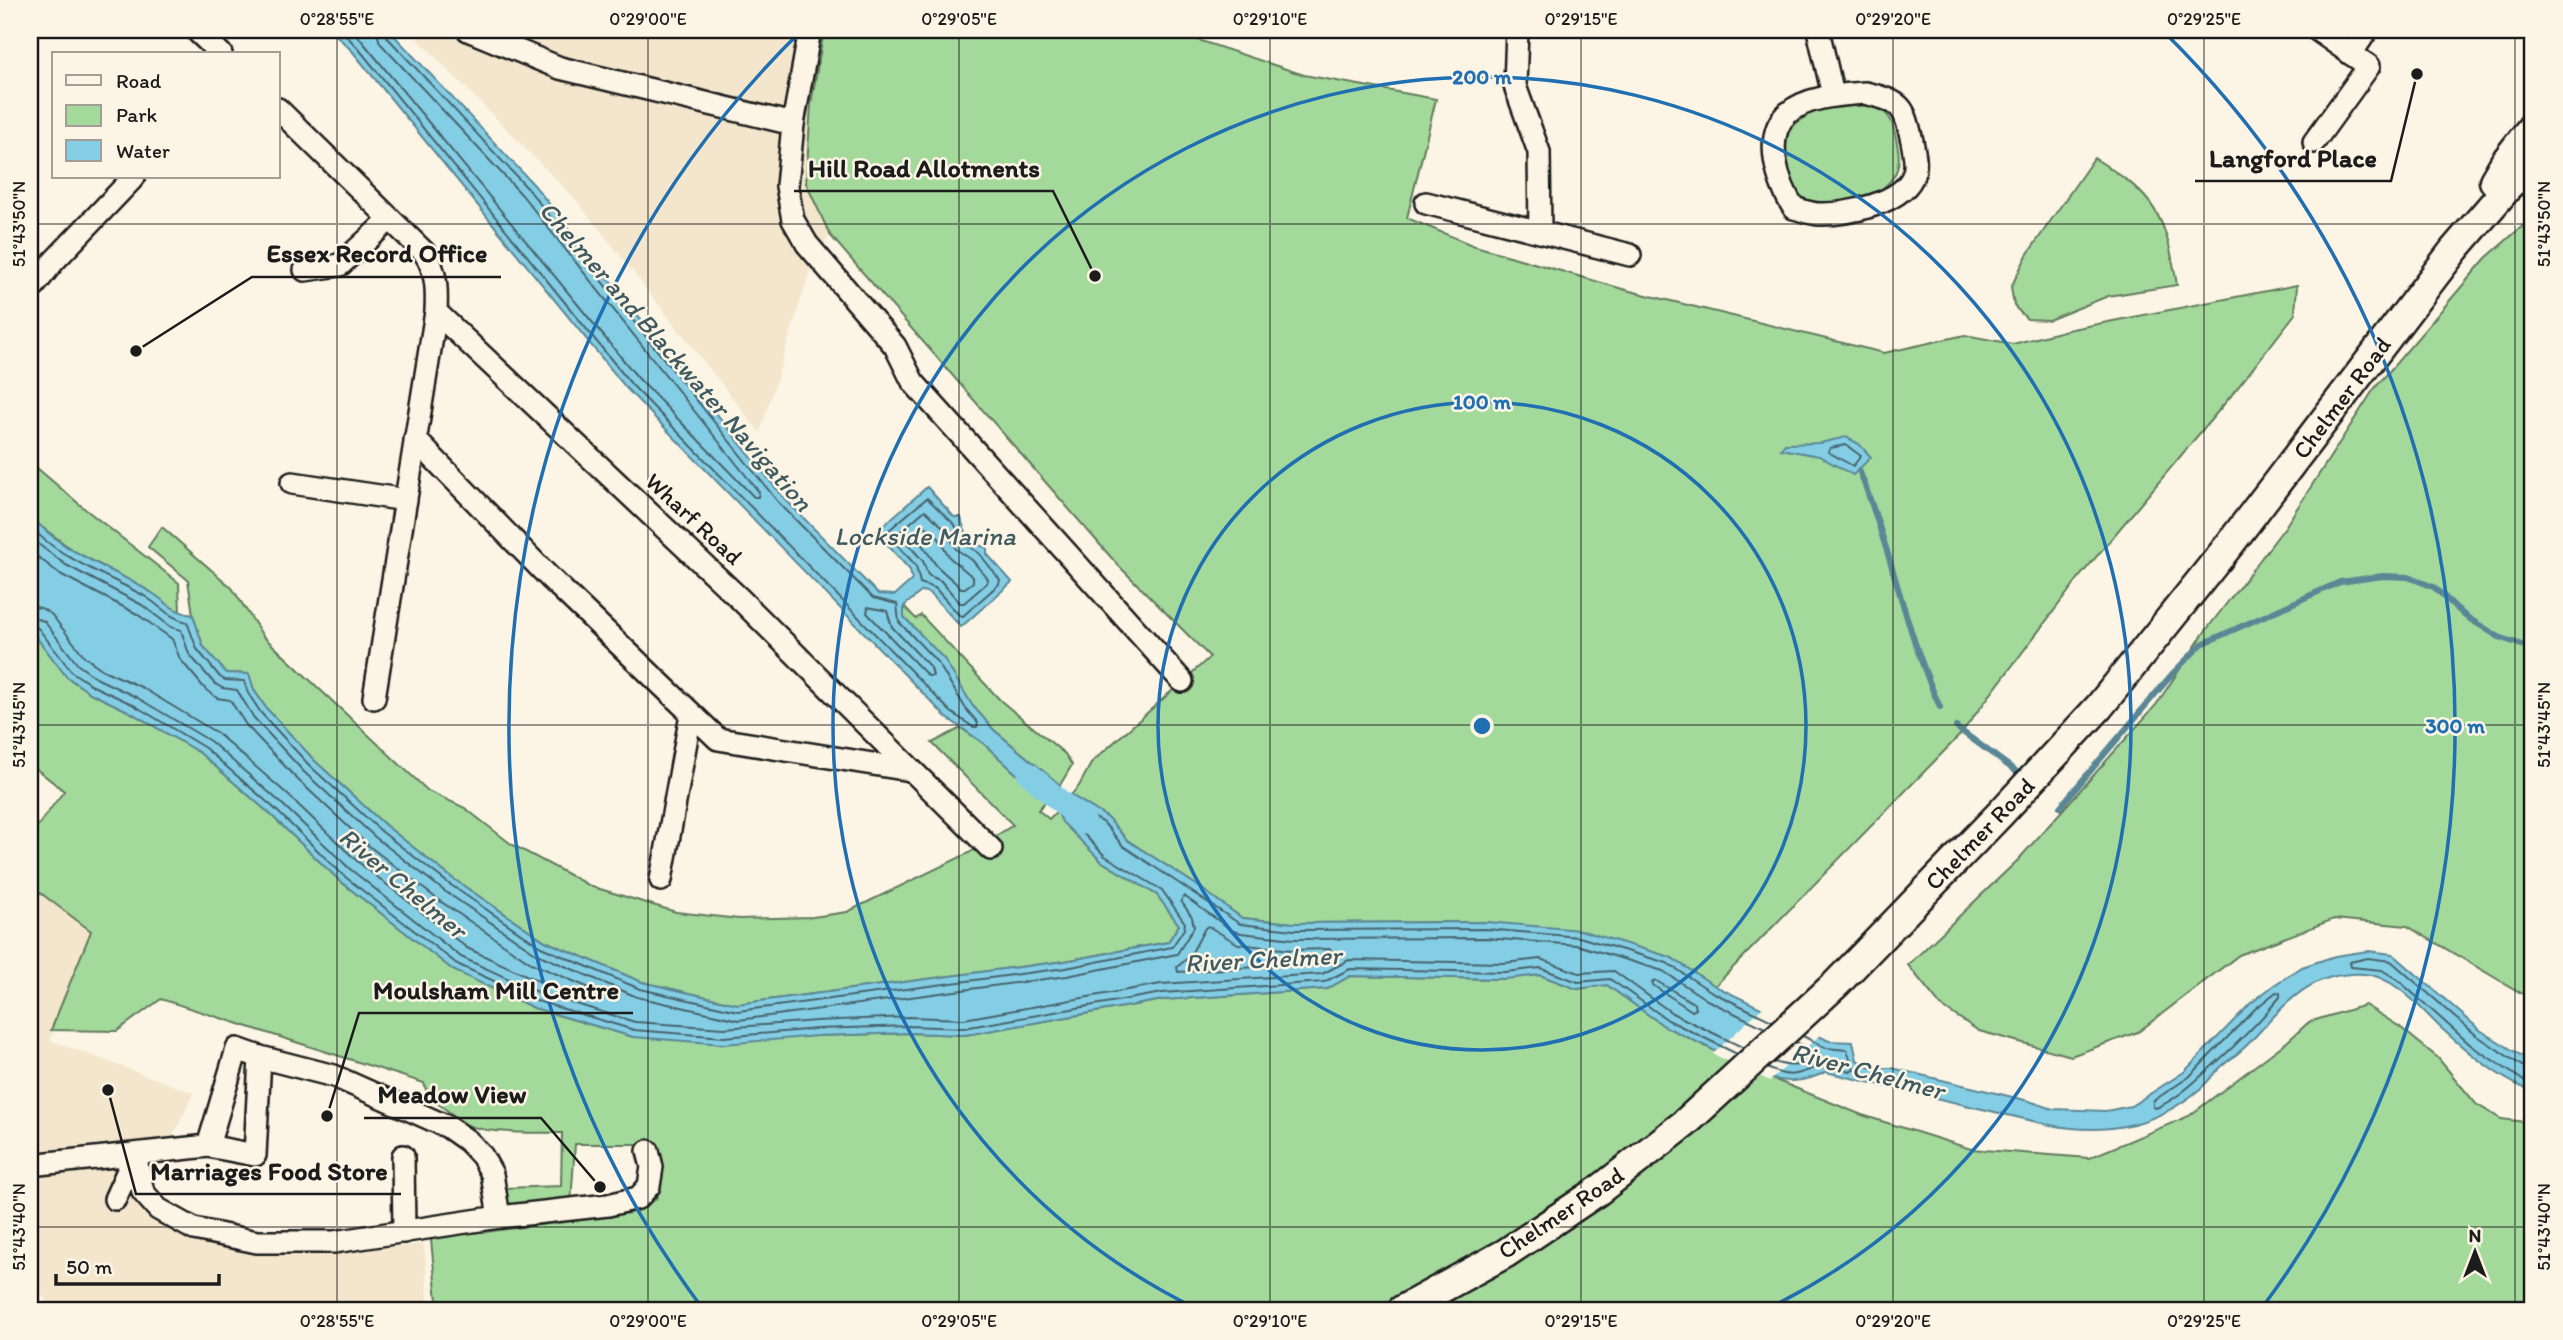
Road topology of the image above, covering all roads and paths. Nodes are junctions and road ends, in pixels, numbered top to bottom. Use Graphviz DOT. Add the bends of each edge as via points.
graph roads {
  1 [pos="196,30"];
  2 [pos="468,30"];
  3 [pos="810,30"];
  4 [pos="1517,30"];
  5 [pos="1818,30"];
  6 [pos="2317,30"];
  7 [pos="2367,30"];
  8 [pos="219,52"];
  9 [pos="2351,54"];
  10 [pos="1833,95"];
  11 [pos="280,111"];
  12 [pos="793,124"];
  13 [pos="2533,126"];
  14 [pos="2314,142"];
  15 [pos="2533,158"];
  16 [pos="133,178"];
  17 [pos="1426,203"];
  18 [pos="390,219"];
  19 [pos="1540,231"];
  20 [pos="2454,250"];
  21 [pos="1630,255"];
  22 [pos="306,270"];
  23 [pos="30,290"];
  24 [pos="436,312"];
  25 [pos="415,439"];
  26 [pos="292,483"];
  27 [pos="406,500"];
  28 [pos="1182,681"];
  29 [pos="374,698"];
  30 [pos="691,714"];
  31 [pos="910,770"];
  32 [pos="990,849"];
  33 [pos="661,880"];
  34 [pos="260,1057"];
  35 [pos="208,1146"];
  36 [pos="648,1151"];
  37 [pos="135,1155"];
  38 [pos="403,1156"];
  39 [pos="30,1165"];
  40 [pos="116,1199"];
  41 [pos="499,1217"];
  42 [pos="404,1232"];
  43 [pos="1402,1310"];
  1 -- 8 [label="street"];
  2 -- 12 [label="street" via="560,68"];
  3 -- 12 [label="street"];
  4 -- 19 [label="street" via="1515,86 1539,152"];
  5 -- 10 [label="street"];
  6 -- 9 [label="street"];
  7 -- 9 [label="street"];
  9 -- 14 [label="street" via="2369,66"];
  10 -- 10 [label="street" via="1866,93 1890,99 1906,112 1916,161 1914,175 1904,188 1884,202 1819,214 1794,208 1783,192 1773,151 1787,113"];
  11 -- 18 [label="street"];
  12 -- 28 [label="street" via="787,186 793,220 807,244 895,346 913,382"];
  13 -- 20 [label="main road, Chelmer Road" via="2505,162"];
  15 -- 20 [label="main road, Chelmer Road"];
  16 -- 23 [label="street"];
  17 -- 19 [label="street"];
  18 -- 22 [label="street" via="340,265"];
  18 -- 24 [label="street" via="433,266"];
  19 -- 21 [label="street"];
  20 -- 43 [label="main road, Chelmer Road" via="2099,707 1838,983 1684,1124 1598,1191 1506,1253"];
  24 -- 25 [label="street"];
  24 -- 31 [label="street, Wharf Road" via="740,599"];
  25 -- 27 [label="street"];
  25 -- 30 [label="street"];
  26 -- 27 [label="street"];
  27 -- 29 [label="street"];
  30 -- 31 [label="street" via="718,739"];
  30 -- 33 [label="street"];
  31 -- 32 [label="street, Wharf Road"];
  34 -- 35 [label="street" via="237,1049"];
  34 -- 35 [label="street" via="255,1155"];
  34 -- 41 [label="street" via="334,1076 468,1141 492,1174"];
  35 -- 37 [label="street"];
  36 -- 41 [label="street" via="652,1167 649,1186 638,1198"];
  37 -- 39 [label="street"];
  37 -- 40 [label="street"];
  37 -- 42 [label="street" via="143,1192 158,1209 194,1229 257,1242 334,1242"];
  38 -- 42 [label="street"];
  41 -- 42 [label="street"];
}
